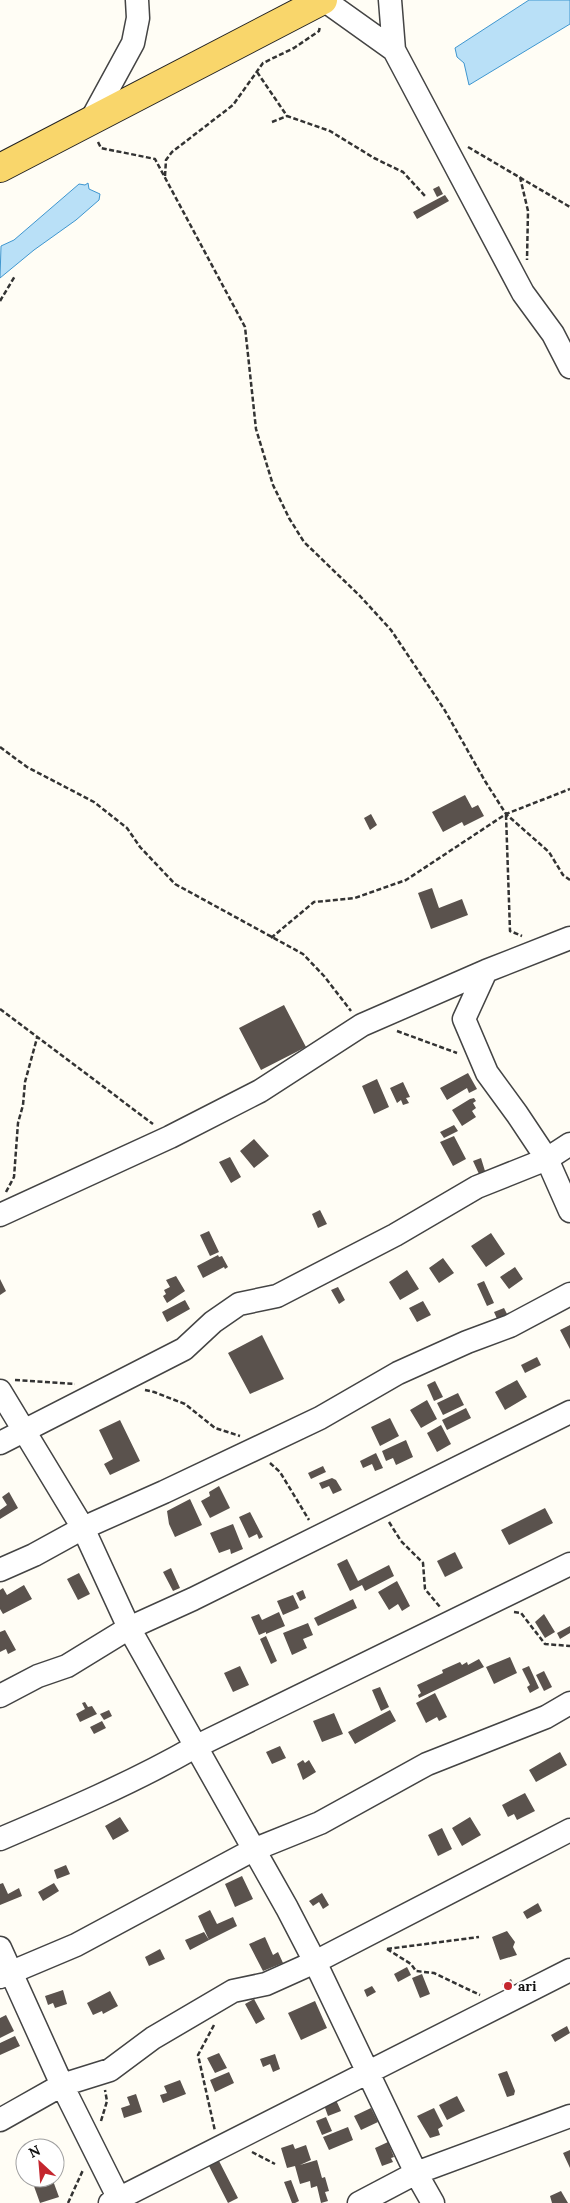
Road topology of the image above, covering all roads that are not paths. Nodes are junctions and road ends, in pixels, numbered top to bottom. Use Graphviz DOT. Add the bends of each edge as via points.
graph roads {
  1 [pos="137,0"];
  2 [pos="390,0"];
  3 [pos="322,8"];
  4 [pos="394,50"];
  5 [pos="90,122"];
  6 [pos="0,168"];
  7 [pos="570,366"];
  8 [pos="570,938"];
  9 [pos="486,971"];
  10 [pos="570,1144"];
  11 [pos="547,1159"];
  12 [pos="1,1206"];
  13 [pos="570,1211"];
  14 [pos="570,1294"];
  15 [pos="5,1385"];
  16 [pos="570,1412"];
  17 [pos="23,1432"];
  18 [pos="0,1443"];
  19 [pos="83,1528"];
  20 [pos="570,1564"];
  21 [pos="0,1570"];
  22 [pos="128,1628"];
  23 [pos="0,1696"];
  24 [pos="570,1702"];
  25 [pos="195,1747"];
  26 [pos="570,1830"];
  27 [pos="0,1839"];
  28 [pos="253,1850"];
  29 [pos="0,1948"];
  30 [pos="315,1962"];
  31 [pos="570,1970"];
  32 [pos="5,1974"];
  33 [pos="367,2072"];
  34 [pos="62,2085"];
  35 [pos="570,2116"];
  36 [pos="0,2120"];
  37 [pos="416,2173"];
  38 [pos="117,2201"];
  39 [pos="359,2203"];
  40 [pos="433,2203"];
  1 -- 5 [label="street" via="138,18 133,43"];
  2 -- 4 [label="street"];
  3 -- 4 [label="street"];
  3 -- 5 [label="main road"];
  4 -- 7 [label="street" via="523,293 553,334"];
  5 -- 6 [label="main road"];
  8 -- 9 [label="street"];
  9 -- 11 [label="street" via="464,1019 487,1073"];
  9 -- 12 [label="street" via="362,1025 260,1091 170,1137"];
  10 -- 11 [label="street"];
  11 -- 13 [label="street"];
  11 -- 17 [label="street" via="477,1187 395,1235 277,1296 239,1304 213,1322 184,1349"];
  14 -- 19 [label="street" via="510,1326 398,1373 320,1418"];
  15 -- 17 [label="street"];
  16 -- 22 [label="street"];
  17 -- 18 [label="street"];
  17 -- 19 [label="street"];
  19 -- 21 [label="street"];
  19 -- 22 [label="street"];
  20 -- 25 [label="street"];
  22 -- 23 [label="street" via="67,1666 38,1676"];
  22 -- 25 [label="street"];
  24 -- 28 [label="street" via="546,1717 427,1764 320,1823"];
  25 -- 27 [label="street" via="78,1806"];
  25 -- 28 [label="street"];
  26 -- 30 [label="street"];
  28 -- 30 [label="street"];
  28 -- 32 [label="street" via="76,1945"];
  29 -- 32 [label="street"];
  30 -- 33 [label="street"];
  30 -- 34 [label="street" via="266,1984 233,1990 153,2038 110,2070"];
  31 -- 33 [label="street"];
  32 -- 34 [label="street"];
  33 -- 37 [label="street"];
  33 -- 38 [label="street"];
  34 -- 36 [label="street"];
  34 -- 38 [label="street"];
  35 -- 37 [label="street"];
  37 -- 39 [label="street"];
  37 -- 40 [label="street"];
}
